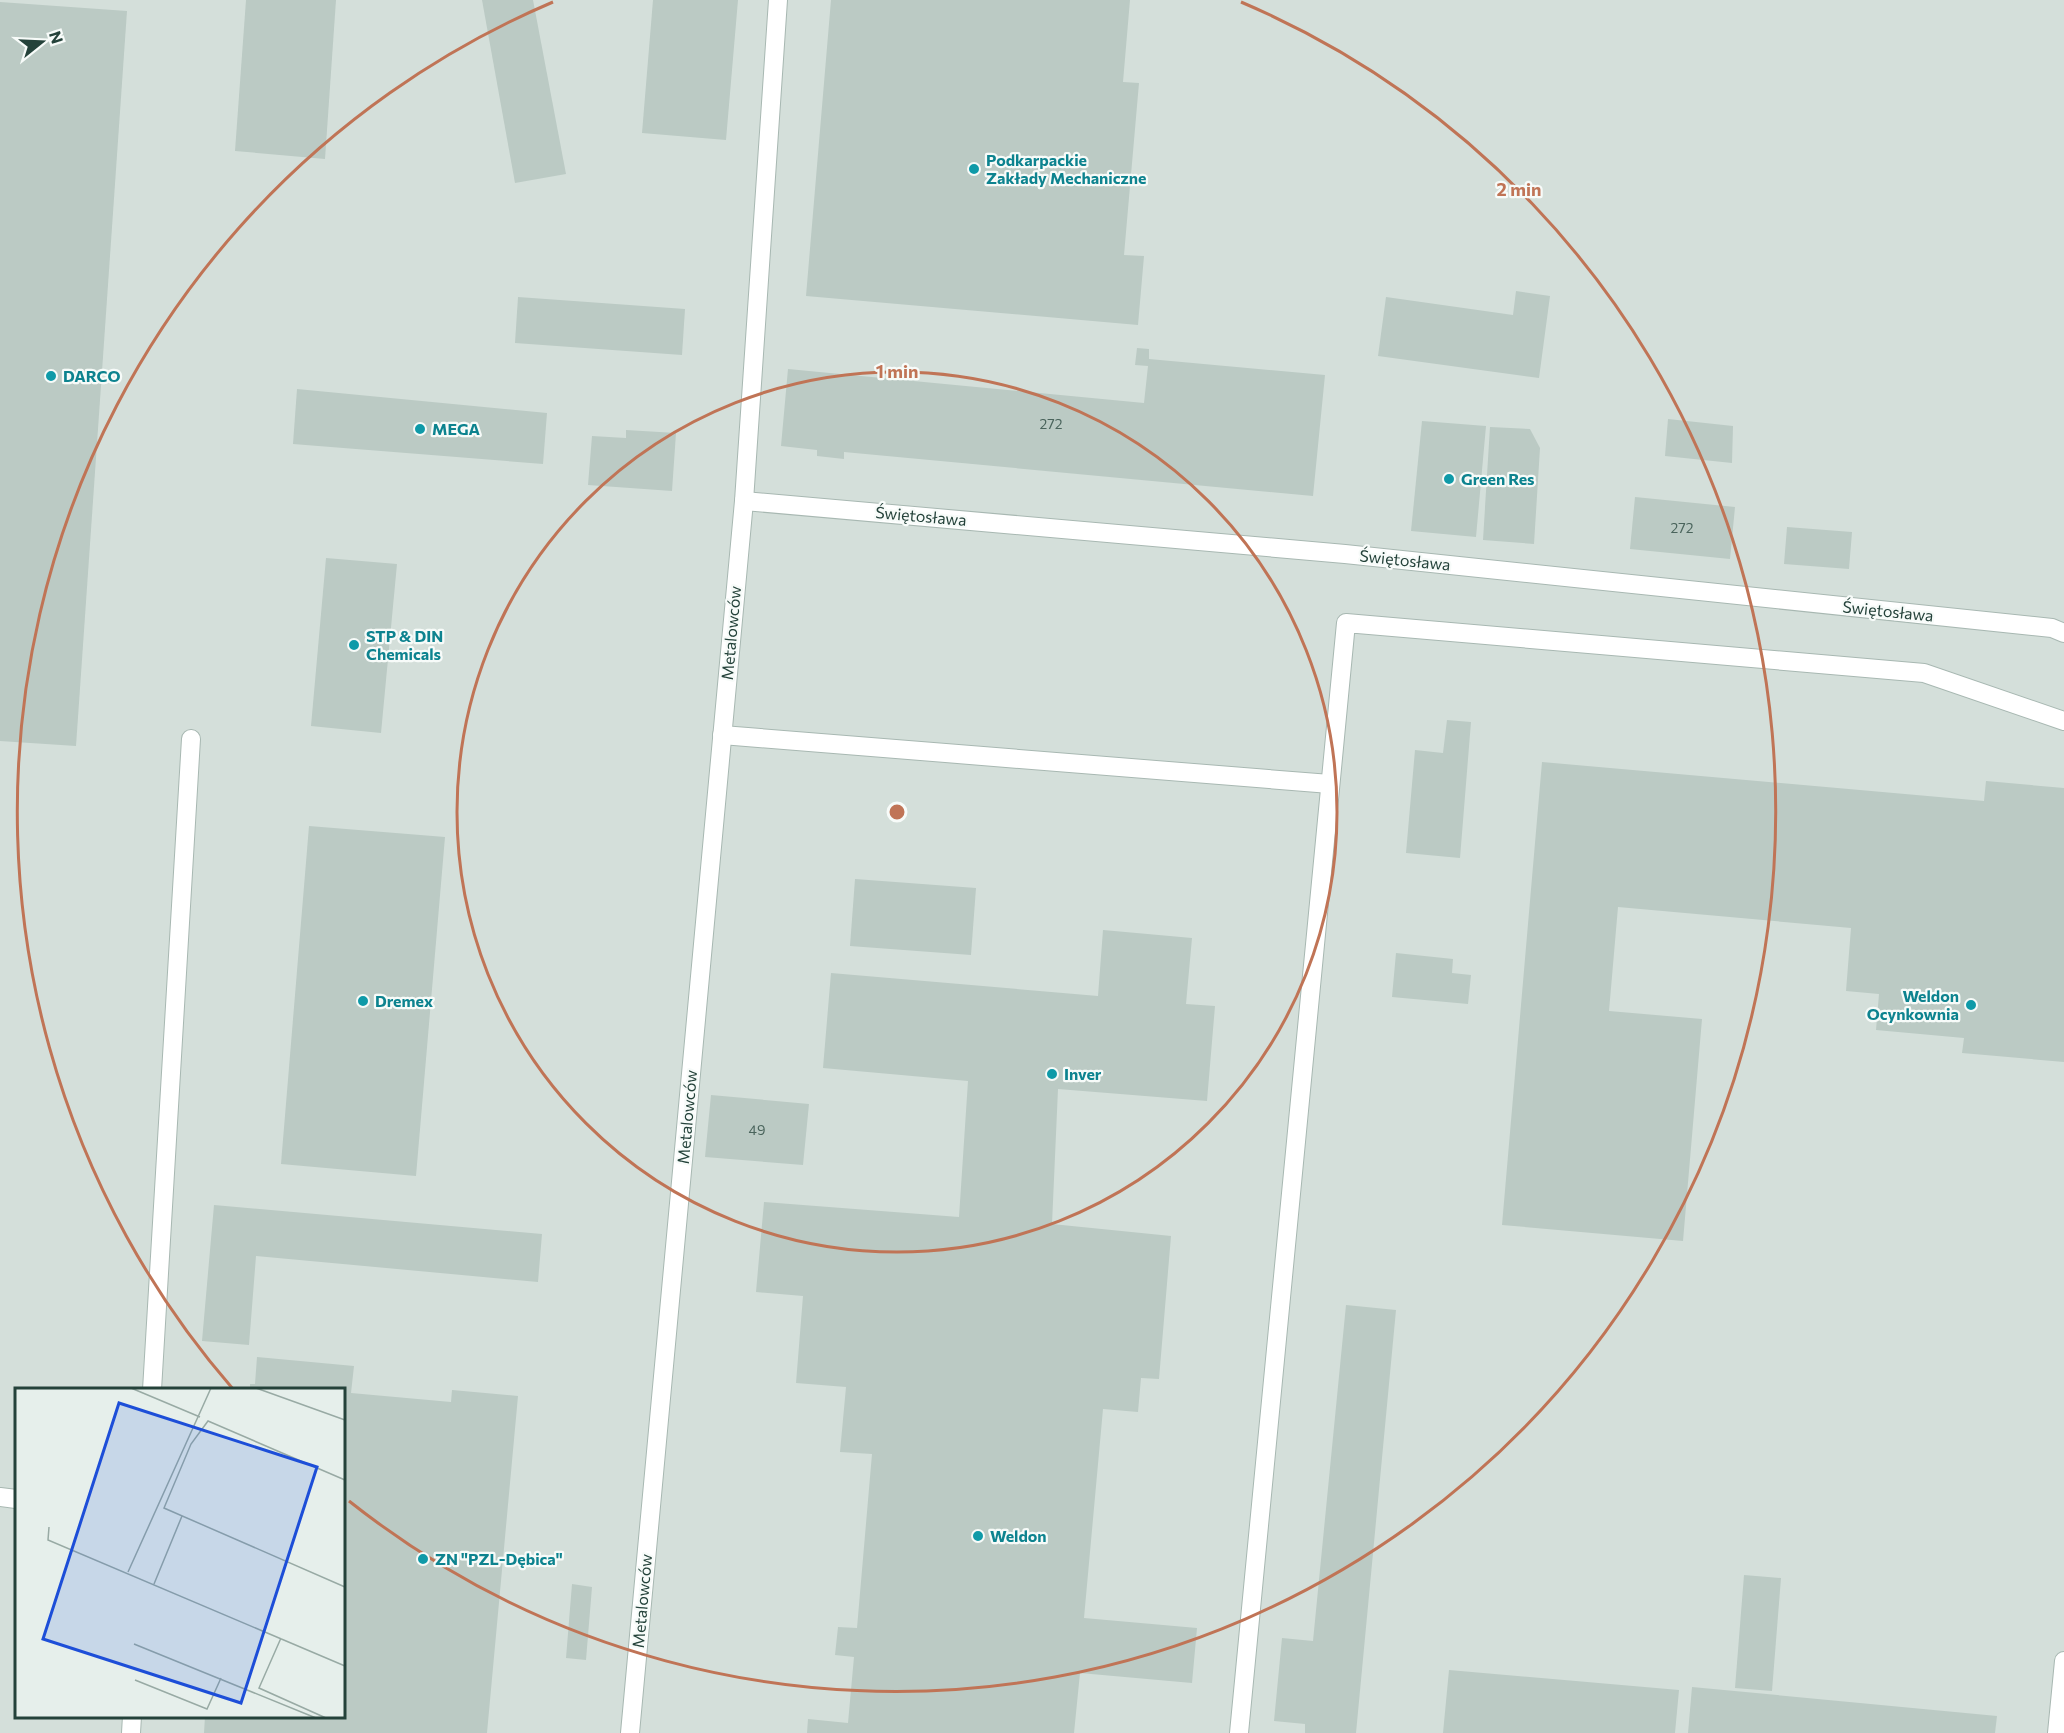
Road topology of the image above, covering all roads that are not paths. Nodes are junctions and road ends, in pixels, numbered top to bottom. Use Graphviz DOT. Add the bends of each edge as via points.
graph roads {
  1 [pos="778,0"];
  2 [pos="744,501"];
  3 [pos="2064,633"];
  4 [pos="2064,721"];
  5 [pos="722,735"];
  6 [pos="191,739"];
  7 [pos="1330,784"];
  8 [pos="152,1388"];
  9 [pos="0,1497"];
  10 [pos="15,1498"];
  11 [pos="2064,1661"];
  12 [pos="132,1718"];
  13 [pos="131,1733"];
  14 [pos="630,1733"];
  15 [pos="1239,1733"];
  16 [pos="2057,1733"];
  1 -- 2 [label="street, Metalowców"];
  2 -- 3 [label="street, Świętosława" via="1345,554 2040,626"];
  2 -- 5 [label="street, Metalowców"];
  4 -- 7 [label="street" via="1924,673 1346,623"];
  5 -- 7 [label="street"];
  5 -- 14 [label="street, Metalowców"];
  6 -- 8 [label="street"];
  7 -- 15 [label="street"];
  9 -- 10 [label="street"];
  11 -- 16 [label="street"];
  12 -- 13 [label="street"];
}
